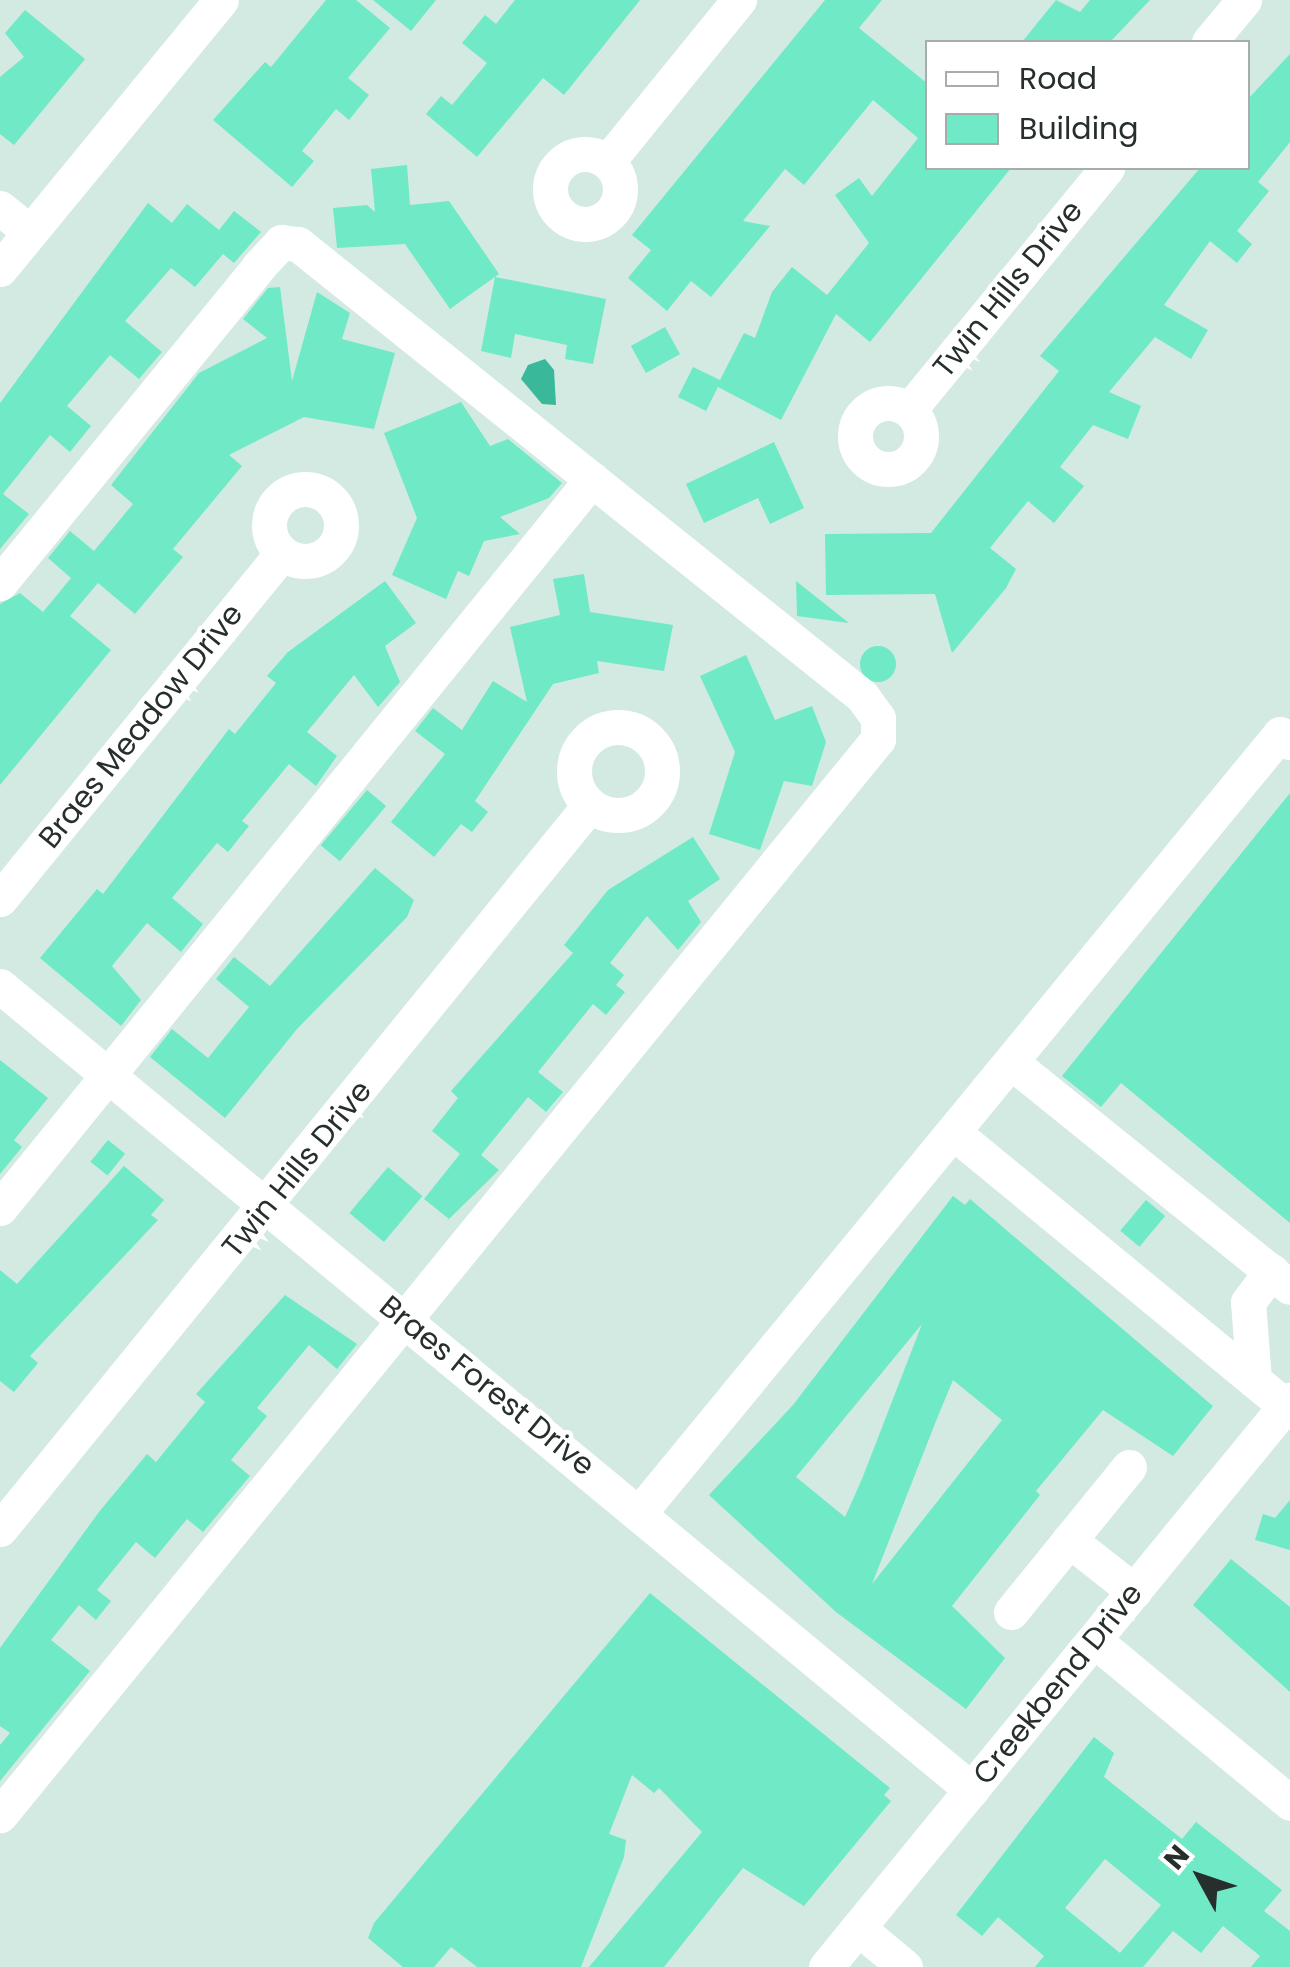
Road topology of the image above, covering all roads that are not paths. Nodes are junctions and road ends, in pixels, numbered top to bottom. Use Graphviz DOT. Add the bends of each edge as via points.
graph roads {
  1 [pos="221,0"];
  2 [pos="739,0"];
  3 [pos="1244,0"];
  4 [pos="1211,40"];
  5 [pos="608,161"];
  6 [pos="1105,170"];
  7 [pos="0,208"];
  8 [pos="30,232"];
  9 [pos="0,268"];
  10 [pos="909,410"];
  11 [pos="592,480"];
  12 [pos="282,553"];
  13 [pos="0,584"];
  14 [pos="1290,742"];
  15 [pos="589,806"];
  16 [pos="0,899"];
  17 [pos="0,986"];
  18 [pos="1011,1062"];
  19 [pos="108,1074"];
  20 [pos="953,1132"];
  21 [pos="268,1206"];
  22 [pos="0,1208"];
  23 [pos="1280,1279"];
  24 [pos="406,1320"];
  25 [pos="1254,1380"];
  26 [pos="1288,1403"];
  27 [pos="1129,1467"];
  28 [pos="649,1500"];
  29 [pos="0,1530"];
  30 [pos="1069,1540"];
  31 [pos="1134,1591"];
  32 [pos="1011,1612"];
  33 [pos="1094,1640"];
  34 [pos="972,1790"];
  35 [pos="1290,1803"];
  36 [pos="0,1815"];
  37 [pos="858,1928"];
  38 [pos="826,1967"];
  39 [pos="905,1967"];
  1 -- 8 [label="street"];
  2 -- 5 [label="street"];
  3 -- 4 [label="street"];
  6 -- 10 [label="street, Twin Hills Drive"];
  7 -- 8 [label="street"];
  8 -- 9 [label="street"];
  11 -- 13 [label="street" via="298,244 281,242"];
  11 -- 19 [label="street"];
  11 -- 24 [label="street" via="862,696 878,718 878,739"];
  12 -- 16 [label="street, Braes Meadow Drive"];
  14 -- 18 [label="street" via="1280,734"];
  15 -- 21 [label="street, Twin Hills Drive"];
  17 -- 19 [label="street, Braes Forest Drive"];
  18 -- 20 [label="street"];
  18 -- 23 [label="street"];
  19 -- 21 [label="street, Braes Forest Drive"];
  19 -- 22 [label="street"];
  20 -- 25 [label="street"];
  20 -- 28 [label="street"];
  21 -- 24 [label="street, Braes Forest Drive"];
  21 -- 29 [label="street, Twin Hills Drive"];
  23 -- 25 [label="street" via="1248,1302"];
  24 -- 28 [label="street, Braes Forest Drive"];
  24 -- 36 [label="street"];
  25 -- 26 [label="street"];
  26 -- 31 [label="street, Creekbend Drive"];
  27 -- 30 [label="street"];
  28 -- 34 [label="street, Braes Forest Drive"];
  30 -- 31 [label="street"];
  30 -- 32 [label="street"];
  31 -- 33 [label="street, Creekbend Drive"];
  33 -- 34 [label="street, Creekbend Drive"];
  33 -- 35 [label="street"];
  34 -- 37 [label="street, Creekbend Drive"];
  37 -- 38 [label="street, Creekbend Drive"];
  37 -- 39 [label="street"];
}
